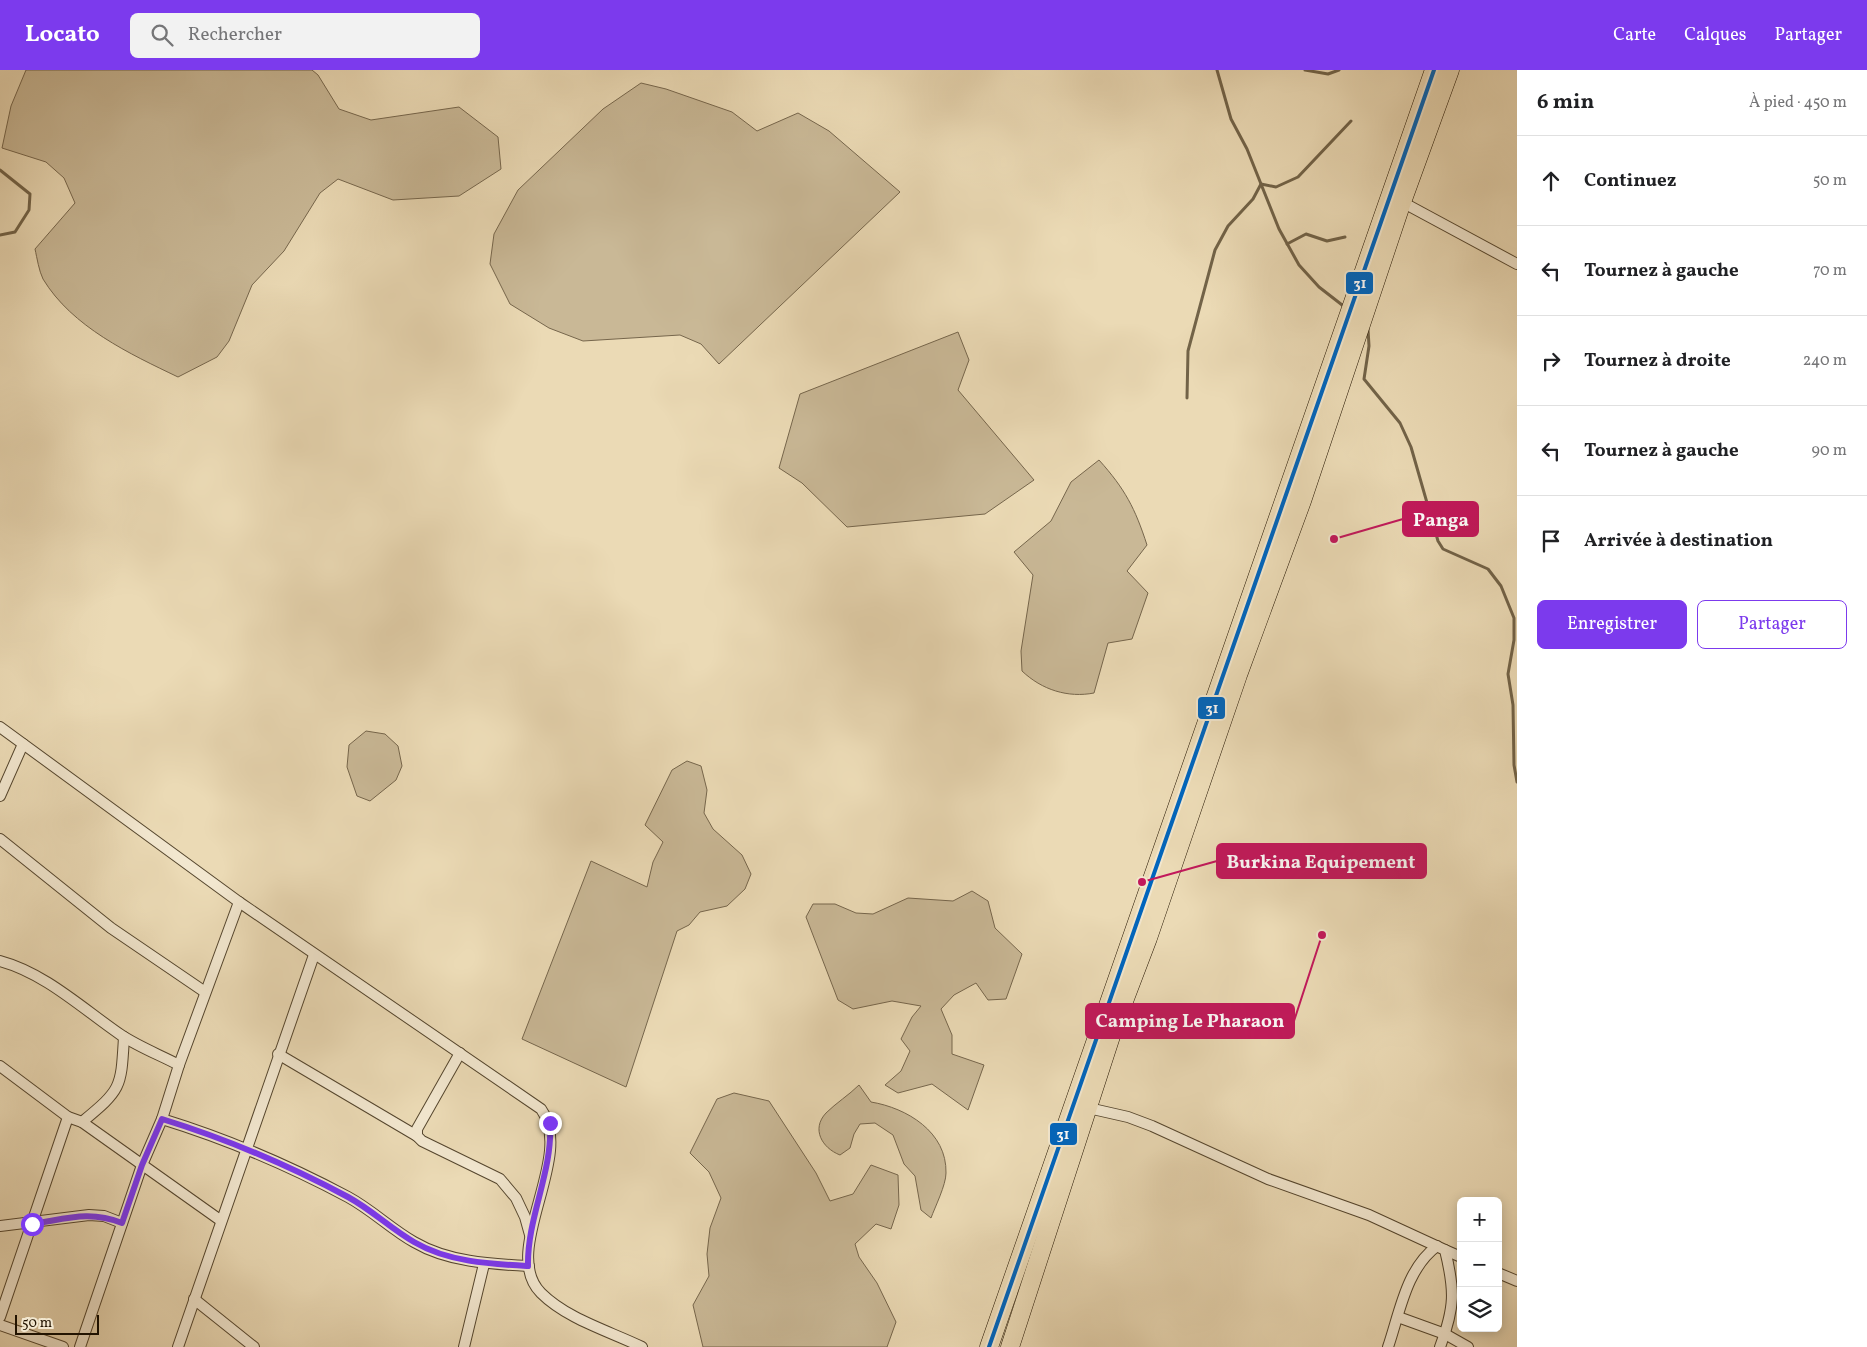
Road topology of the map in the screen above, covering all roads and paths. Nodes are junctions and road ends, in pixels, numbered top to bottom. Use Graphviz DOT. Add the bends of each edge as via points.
graph roads {
  1 [pos="1434,70"];
  2 [pos="1450,70"];
  3 [pos="1402,202"];
  4 [pos="1517,264"];
  5 [pos="0,727"];
  6 [pos="23,744"];
  7 [pos="0,796"];
  8 [pos="0,839"];
  9 [pos="238,902"];
  10 [pos="314,955"];
  11 [pos="0,961"];
  12 [pos="205,992"];
  13 [pos="124,1037"];
  14 [pos="278,1054"];
  15 [pos="460,1054"];
  16 [pos="179,1065"];
  17 [pos="0,1066"];
  18 [pos="1081,1107"];
  19 [pos="68,1117"];
  20 [pos="162,1119"];
  21 [pos="82,1122"];
  22 [pos="417,1136"];
  23 [pos="245,1147"];
  24 [pos="142,1165"];
  25 [pos="220,1220"];
  26 [pos="122,1223"];
  27 [pos="32,1224"];
  28 [pos="0,1226"];
  29 [pos="530,1236"];
  30 [pos="1441,1248"];
  31 [pos="1457,1255"];
  32 [pos="484,1264"];
  33 [pos="528,1266"];
  34 [pos="1502,1275"];
  35 [pos="1517,1281"];
  36 [pos="194,1299"];
  37 [pos="0,1317"];
  38 [pos="1398,1317"];
  39 [pos="0,1325"];
  40 [pos="1445,1334"];
  41 [pos="63,1347"];
  42 [pos="80,1347"];
  43 [pos="178,1347"];
  44 [pos="254,1347"];
  45 [pos="464,1347"];
  46 [pos="642,1347"];
  47 [pos="989,1347"];
  48 [pos="1010,1347"];
  49 [pos="1388,1347"];
  50 [pos="1440,1347"];
  51 [pos="1468,1347"];
  1 -- 18 [label="highway"];
  2 -- 3 [label="highway"];
  3 -- 4 [label="street"];
  3 -- 18 [label="highway" via="1148,938"];
  5 -- 6 [label="street"];
  6 -- 7 [label="street"];
  6 -- 9 [label="street"];
  8 -- 12 [label="street" via="111,928"];
  9 -- 10 [label="street"];
  9 -- 12 [label="street"];
  10 -- 14 [label="street"];
  10 -- 15 [label="street"];
  11 -- 13 [label="street" via="31,973"];
  12 -- 16 [label="street"];
  13 -- 16 [label="street"];
  13 -- 21 [label="street" via="121,1078 113,1096"];
  14 -- 22 [label="street"];
  14 -- 23 [label="street"];
  15 -- 22 [label="street" via="417,1128"];
  15 -- 29 [label="street" via="526,1096 541,1109 550,1123 546,1173"];
  16 -- 20 [label="street"];
  17 -- 19 [label="street"];
  18 -- 30 [label="street" via="1152,1126 1268,1179 1369,1215"];
  18 -- 47 [label="highway"];
  18 -- 48 [label="highway"];
  19 -- 21 [label="street"];
  19 -- 27 [label="street"];
  20 -- 23 [label="street"];
  20 -- 24 [label="street"];
  21 -- 24 [label="street"];
  22 -- 29 [label="street" via="500,1179 516,1198"];
  23 -- 25 [label="street"];
  23 -- 32 [label="street" via="364,1206 426,1248"];
  24 -- 25 [label="street"];
  24 -- 26 [label="street"];
  25 -- 36 [label="street"];
  26 -- 27 [label="street" via="104,1216 89,1215"];
  26 -- 42 [label="street"];
  27 -- 28 [label="street"];
  27 -- 37 [label="street"];
  29 -- 33 [label="street"];
  30 -- 31 [label="street"];
  30 -- 38 [label="street" via="1419,1262"];
  30 -- 40 [label="street" via="1452,1270 1454,1294"];
  32 -- 33 [label="street"];
  32 -- 45 [label="street"];
  33 -- 46 [label="street" via="539,1292 551,1301 576,1317"];
  34 -- 35 [label="street"];
  36 -- 43 [label="street"];
  36 -- 44 [label="street"];
  38 -- 40 [label="street"];
  38 -- 49 [label="street"];
  39 -- 41 [label="street"];
  40 -- 50 [label="street"];
  40 -- 51 [label="street"];
}
